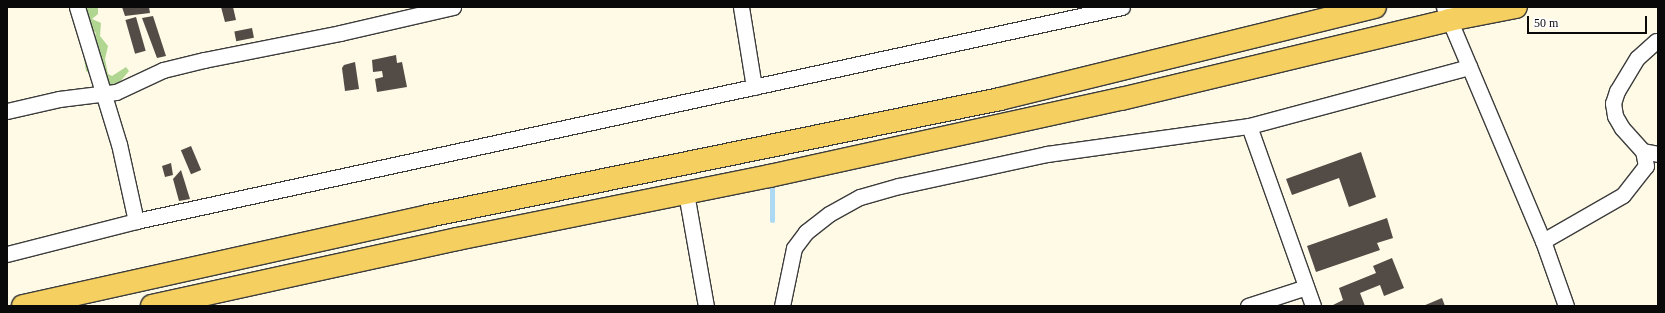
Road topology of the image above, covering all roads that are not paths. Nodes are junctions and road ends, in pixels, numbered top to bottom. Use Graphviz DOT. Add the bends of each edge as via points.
graph roads {
  1 [pos="76,7"];
  2 [pos="453,7"];
  3 [pos="741,7"];
  4 [pos="1122,7"];
  5 [pos="1375,7"];
  6 [pos="1516,7"];
  7 [pos="1446,13"];
  8 [pos="1656,41"];
  9 [pos="1469,67"];
  10 [pos="754,87"];
  11 [pos="103,95"];
  12 [pos="7,111"];
  13 [pos="1249,126"];
  14 [pos="1643,151"];
  15 [pos="1658,154"];
  16 [pos="686,193"];
  17 [pos="136,222"];
  18 [pos="1543,241"];
  19 [pos="7,254"];
  20 [pos="1306,287"];
  21 [pos="23,306"];
  22 [pos="152,306"];
  23 [pos="706,306"];
  24 [pos="782,306"];
  25 [pos="1248,306"];
  26 [pos="1313,306"];
  27 [pos="1566,306"];
  1 -- 11 [label="street"];
  2 -- 11 [label="street" via="163,70 116,92"];
  3 -- 10 [label="street"];
  4 -- 10 [label="street"];
  5 -- 21 [label="main road" via="1000,99 428,216"];
  6 -- 7 [label="main road"];
  7 -- 9 [label="street"];
  7 -- 16 [label="main road" via="1121,99"];
  8 -- 14 [label="street" via="1637,58 1616,91 1613,103 1615,116 1622,128"];
  9 -- 13 [label="street"];
  9 -- 18 [label="street"];
  10 -- 17 [label="street"];
  11 -- 12 [label="street" via="59,99"];
  11 -- 17 [label="street" via="119,144"];
  13 -- 20 [label="street"];
  13 -- 24 [label="street" via="1047,154 906,184 860,197 828,214 806,232 794,248"];
  14 -- 15 [label="street"];
  14 -- 18 [label="street" via="1646,166 1623,195"];
  16 -- 22 [label="main road" via="457,239"];
  16 -- 23 [label="street"];
  17 -- 19 [label="street"];
  18 -- 27 [label="street"];
  20 -- 25 [label="street"];
  20 -- 26 [label="street"];
}
